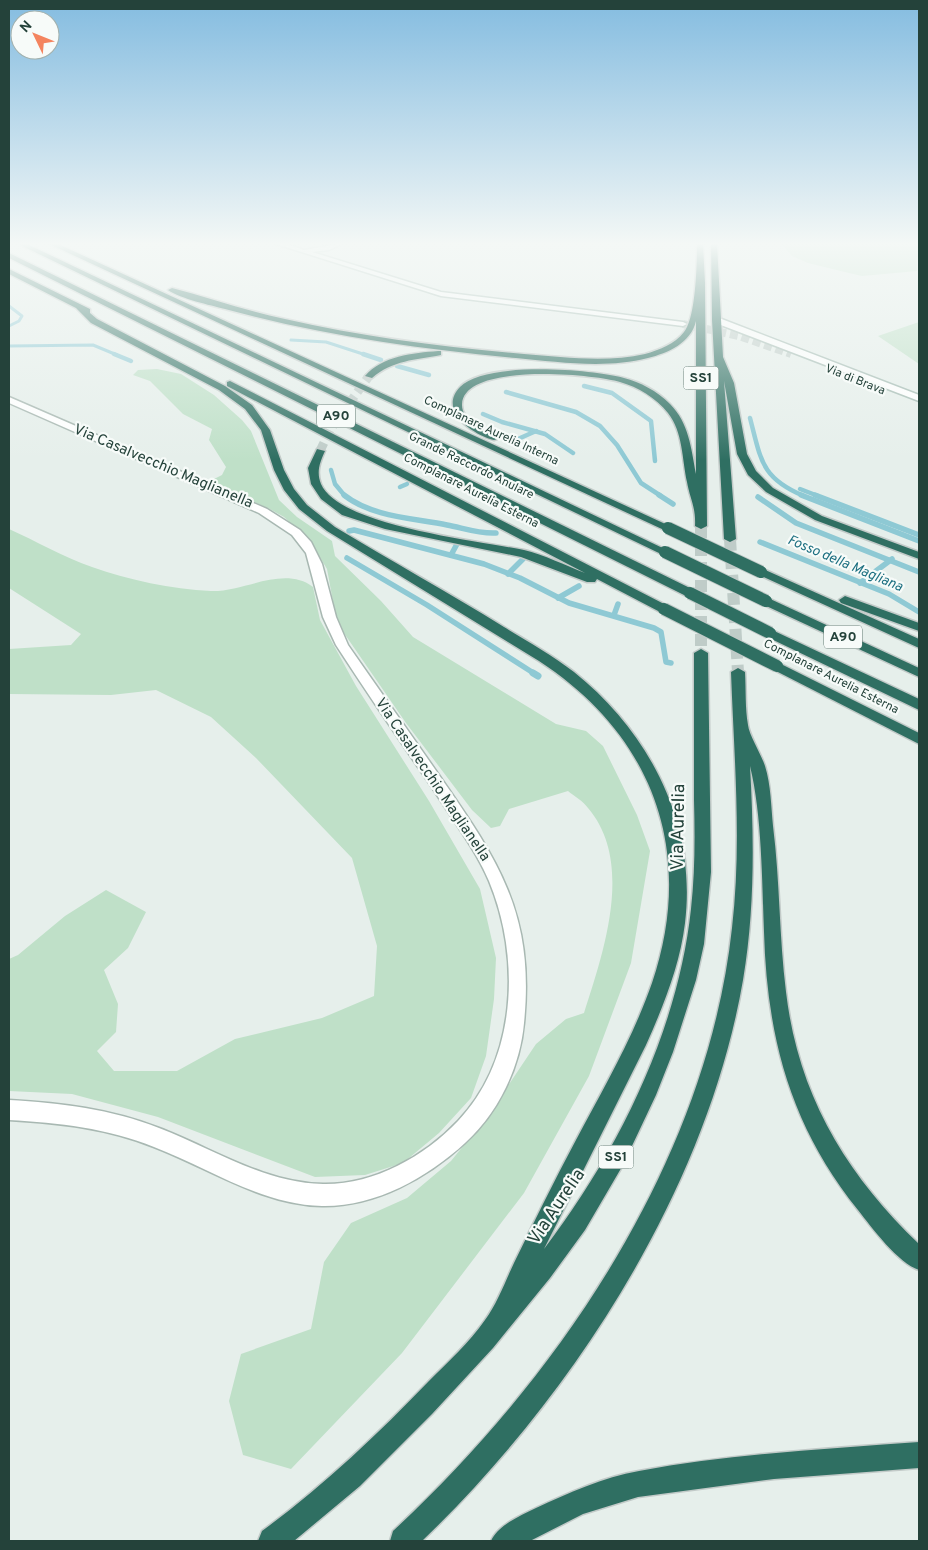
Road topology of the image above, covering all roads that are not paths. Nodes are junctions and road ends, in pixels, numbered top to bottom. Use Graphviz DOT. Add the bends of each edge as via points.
graph roads {
  1 [pos="88,315"];
  2 [pos="95,315"];
  3 [pos="131,315"];
  4 [pos="170,315"];
  5 [pos="206,315"];
  6 [pos="256,315"];
  7 [pos="612,315"];
  8 [pos="693,315"];
  9 [pos="701,315"];
  10 [pos="716,315"];
  11 [pos="716,320"];
  12 [pos="683,324"];
  13 [pos="481,352"];
  14 [pos="792,354"];
  15 [pos="719,358"];
  16 [pos="369,376"];
  17 [pos="919,398"];
  18 [pos="9,400"];
  19 [pos="919,405"];
  20 [pos="320,452"];
  21 [pos="701,508"];
  22 [pos="643,517"];
  23 [pos="701,526"];
  24 [pos="730,539"];
  25 [pos="919,556"];
  26 [pos="789,585"];
  27 [pos="645,598"];
  28 [pos="919,627"];
  29 [pos="919,644"];
  30 [pos="701,653"];
  31 [pos="738,672"];
  32 [pos="919,673"];
  33 [pos="919,705"];
  34 [pos="740,722"];
  35 [pos="919,739"];
  36 [pos="9,1110"];
  37 [pos="919,1259"];
  38 [pos="495,1327"];
  39 [pos="919,1455"];
  40 [pos="272,1541"];
  41 [pos="403,1541"];
  42 [pos="505,1541"];
  1 -- 38 [label="highway" via="244,403 263,424 280,473 302,507 333,530 570,675 606,708 627,733 660,789 672,825 679,884 676,923 666,965 634,1048"];
  2 -- 27 [label="highway, Complanare Aurelia Esterna"];
  3 -- 33 [label="highway, Grande Raccordo Anulare / A90, bridge"];
  4 -- 32 [label="highway, Grande Raccordo Anulare / A90, bridge"];
  5 -- 22 [label="highway, Complanare Aurelia Interna"];
  6 -- 13 [label="highway" via="347,334"];
  7 -- 12 [label="street"];
  8 -- 13 [label="highway" via="688,332 676,343 650,354 586,361"];
  9 -- 21 [label="highway, SS1"];
  10 -- 11 [label="highway, SS1"];
  11 -- 15 [label="highway, SS1"];
  11 -- 17 [label="street"];
  13 -- 16 [label="highway" via="411,356"];
  14 -- 19 [label="street, Via di Brava"];
  15 -- 24 [label="highway, SS1"];
  15 -- 25 [label="highway" via="732,387 741,454 756,479 809,514"];
  18 -- 36 [label="street, Via Casalvecchio Maglianella" via="263,511 284,522 308,543 315,556 328,615 342,646 465,824 497,881 516,949 517,973 515,1032 508,1059 492,1095 478,1115 455,1139 424,1162 402,1175 354,1191 323,1195 270,1185 123,1126 62,1113"];
  20 -- 27 [label="highway" via="313,468 316,484 325,497 346,513 385,526 524,554"];
  21 -- 22 [label="highway" via="691,485 685,436 678,418 661,400 637,385 599,374 543,370 485,378 461,393 457,408 472,425 600,488"];
  21 -- 23 [label="highway, SS1"];
  22 -- 26 [label="highway, Complanare Aurelia Interna, bridge"];
  26 -- 28 [label="highway" via="839,598"];
  26 -- 29 [label="highway, Complanare Aurelia Interna"];
  27 -- 35 [label="highway, Complanare Aurelia Esterna, bridge"];
  30 -- 38 [label="highway, Via Aurelia / SS1" via="703,832 700,897 695,944 682,994 654,1073 612,1162 558,1250"];
  31 -- 34 [label="highway"];
  34 -- 37 [label="highway" via="753,752 762,787 777,989 786,1048 794,1074 817,1130 846,1178 879,1219"];
  34 -- 41 [label="highway" via="746,836 740,933 728,1008 704,1093 684,1144 633,1249 550,1379 492,1450"];
  38 -- 40 [label="highway, Via Aurelia / SS1" via="460,1367 345,1481"];
  39 -- 42 [label="highway" via="774,1466 638,1484 579,1502"];
}
